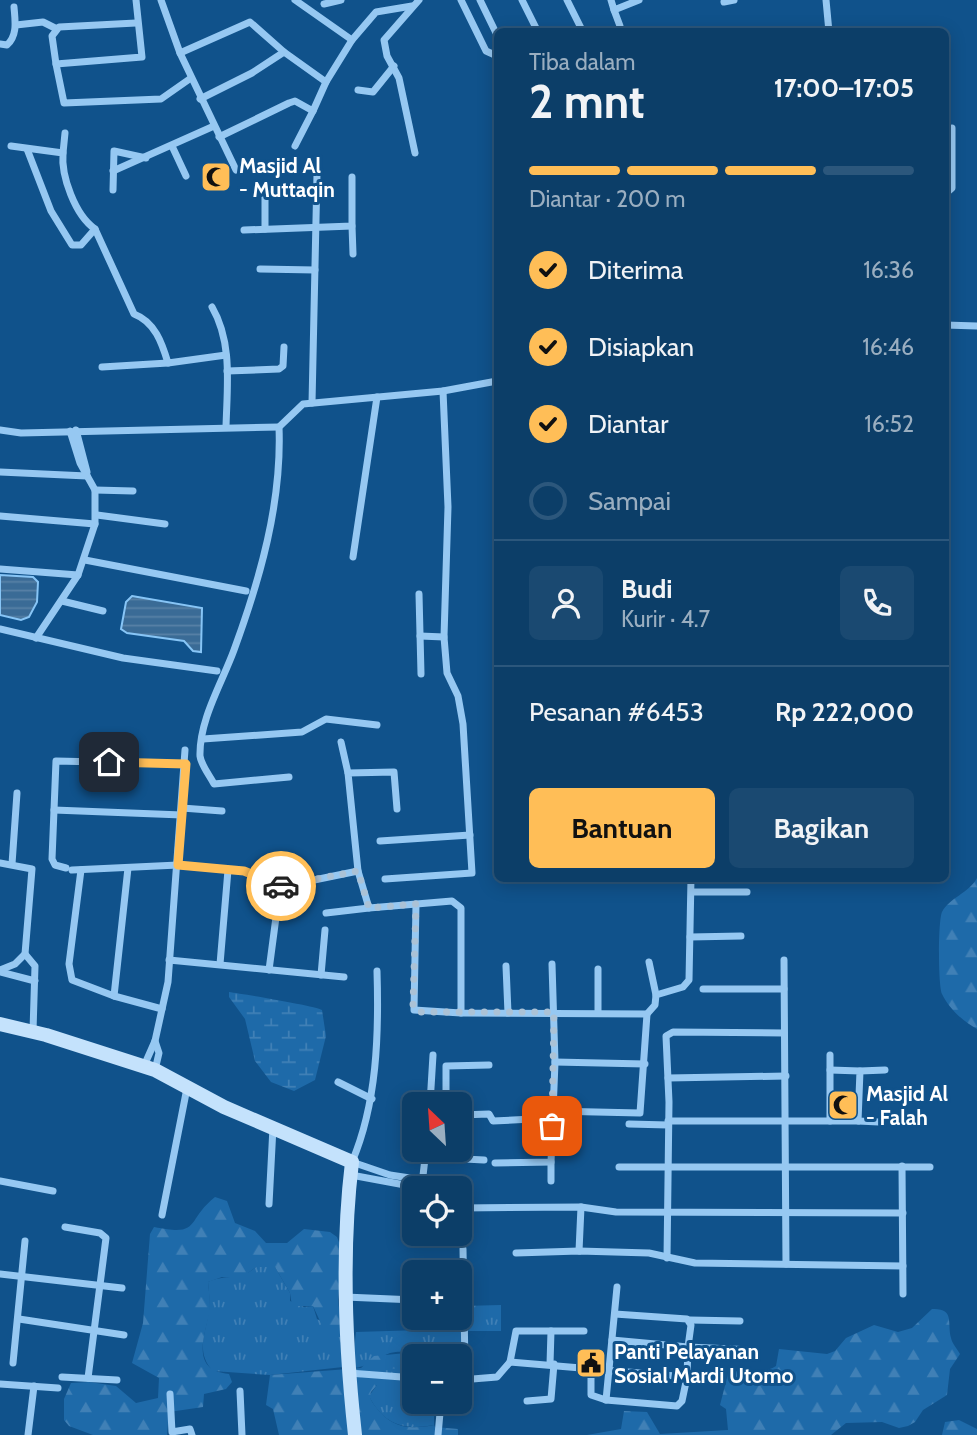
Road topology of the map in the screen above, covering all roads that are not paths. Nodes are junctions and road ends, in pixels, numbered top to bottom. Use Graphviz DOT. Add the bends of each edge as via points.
graph roads {
  1 [pos="136,0"];
  2 [pos="162,0"];
  3 [pos="295,0"];
  4 [pos="341,0"];
  5 [pos="419,0"];
  6 [pos="461,0"];
  7 [pos="480,0"];
  8 [pos="522,0"];
  9 [pos="567,0"];
  10 [pos="639,0"];
  11 [pos="734,0"];
  12 [pos="826,0"];
  13 [pos="724,2"];
  14 [pos="324,4"];
  15 [pos="613,5"];
  16 [pos="412,6"];
  17 [pos="14,7"];
  18 [pos="136,23"];
  19 [pos="16,24"];
  20 [pos="620,26"];
  21 [pos="581,27"];
  22 [pos="55,28"];
  23 [pos="536,28"];
  24 [pos="830,28"];
  25 [pos="494,29"];
  26 [pos="352,40"];
  27 [pos="0,44"];
  28 [pos="284,52"];
  29 [pos="180,53"];
  30 [pos="494,55"];
  31 [pos="56,64"];
  32 [pos="394,66"];
  33 [pos="191,78"];
  34 [pos="326,82"];
  35 [pos="358,90"];
  36 [pos="201,99"];
  37 [pos="313,111"];
  38 [pos="214,126"];
  39 [pos="952,128"];
  40 [pos="65,133"];
  41 [pos="219,137"];
  42 [pos="11,146"];
  43 [pos="172,146"];
  44 [pos="295,146"];
  45 [pos="27,149"];
  46 [pos="63,153"];
  47 [pos="415,153"];
  48 [pos="146,158"];
  49 [pos="236,170"];
  50 [pos="113,172"];
  51 [pos="317,174"];
  52 [pos="186,176"];
  53 [pos="352,177"];
  54 [pos="113,190"];
  55 [pos="949,191"];
  56 [pos="265,195"];
  57 [pos="352,226"];
  58 [pos="316,227"];
  59 [pos="95,229"];
  60 [pos="265,229"];
  61 [pos="244,230"];
  62 [pos="353,254"];
  63 [pos="260,269"];
  64 [pos="315,270"];
  65 [pos="212,307"];
  66 [pos="949,325"];
  67 [pos="977,326"];
  68 [pos="284,347"];
  69 [pos="226,355"];
  70 [pos="168,363"];
  71 [pos="102,367"];
  72 [pos="227,371"];
  73 [pos="494,382"];
  74 [pos="443,391"];
  75 [pos="377,397"];
  76 [pos="312,402"];
  77 [pos="226,427"];
  78 [pos="279,427"];
  79 [pos="0,430"];
  80 [pos="73,430"];
  81 [pos="0,472"];
  82 [pos="87,476"];
  83 [pos="95,490"];
  84 [pos="132,491"];
  85 [pos="0,516"];
  86 [pos="96,520"];
  87 [pos="165,524"];
  88 [pos="353,557"];
  89 [pos="85,560"];
  90 [pos="0,569"];
  91 [pos="78,575"];
  92 [pos="246,591"];
  93 [pos="419,594"];
  94 [pos="62,601"];
  95 [pos="103,611"];
  96 [pos="0,629"];
  97 [pos="420,636"];
  98 [pos="444,637"];
  99 [pos="36,638"];
  100 [pos="217,671"];
  101 [pos="421,674"];
  102 [pos="377,725"];
  103 [pos="203,739"];
  104 [pos="341,742"];
  105 [pos="185,750"];
  106 [pos="186,764"];
  107 [pos="348,773"];
  108 [pos="289,777"];
  109 [pos="17,793"];
  110 [pos="397,809"];
  111 [pos="54,810"];
  112 [pos="182,811"];
  113 [pos="222,811"];
  114 [pos="470,835"];
  115 [pos="380,841"];
  116 [pos="0,863"];
  117 [pos="12,864"];
  118 [pos="178,865"];
  119 [pos="128,869"];
  120 [pos="81,870"];
  121 [pos="228,870"];
  122 [pos="358,871"];
  123 [pos="385,879"];
  124 [pos="692,882"];
  125 [pos="280,887"];
  126 [pos="693,892"];
  127 [pos="747,892"];
  128 [pos="416,904"];
  129 [pos="369,908"];
  130 [pos="326,913"];
  131 [pos="325,930"];
  132 [pos="741,936"];
  133 [pos="690,937"];
  134 [pos="25,954"];
  135 [pos="169,960"];
  136 [pos="784,960"];
  137 [pos="649,962"];
  138 [pos="220,964"];
  139 [pos="552,964"];
  140 [pos="506,966"];
  141 [pos="598,969"];
  142 [pos="270,970"];
  143 [pos="0,971"];
  144 [pos="377,971"];
  145 [pos="321,975"];
  146 [pos="344,977"];
  147 [pos="35,981"];
  148 [pos="703,989"];
  149 [pos="784,989"];
  150 [pos="656,995"];
  151 [pos="114,996"];
  152 [pos="162,1009"];
  153 [pos="554,1012"];
  154 [pos="598,1012"];
  155 [pos="461,1013"];
  156 [pos="508,1013"];
  157 [pos="647,1014"];
  158 [pos="0,1024"];
  159 [pos="33,1031"];
  160 [pos="784,1033"];
  161 [pos="433,1055"];
  162 [pos="830,1055"];
  163 [pos="555,1062"];
  164 [pos="489,1065"];
  165 [pos="645,1065"];
  166 [pos="149,1068"];
  167 [pos="830,1070"];
  168 [pos="860,1070"];
  169 [pos="885,1070"];
  170 [pos="786,1076"];
  171 [pos="668,1078"];
  172 [pos="338,1082"];
  173 [pos="187,1087"];
  174 [pos="431,1092"];
  175 [pos="446,1092"];
  176 [pos="372,1099"];
  177 [pos="472,1115"];
  178 [pos="552,1115"];
  179 [pos="787,1121"];
  180 [pos="830,1121"];
  181 [pos="858,1121"];
  182 [pos="879,1122"];
  183 [pos="668,1123"];
  184 [pos="629,1124"];
  185 [pos="273,1126"];
  186 [pos="472,1159"];
  187 [pos="484,1160"];
  188 [pos="551,1162"];
  189 [pos="495,1163"];
  190 [pos="668,1166"];
  191 [pos="902,1166"];
  192 [pos="619,1167"];
  193 [pos="788,1167"];
  194 [pos="930,1167"];
  195 [pos="351,1169"];
  196 [pos="402,1179"];
  197 [pos="402,1180"];
  198 [pos="0,1181"];
  199 [pos="551,1181"];
  200 [pos="53,1191"];
  201 [pos="269,1204"];
  202 [pos="581,1207"];
  203 [pos="472,1208"];
  204 [pos="666,1210"];
  205 [pos="787,1213"];
  206 [pos="903,1213"];
  207 [pos="162,1215"];
  208 [pos="65,1227"];
  209 [pos="25,1241"];
  210 [pos="464,1250"];
  211 [pos="579,1251"];
  212 [pos="516,1253"];
  213 [pos="667,1258"];
  214 [pos="464,1260"];
  215 [pos="786,1264"];
  216 [pos="903,1266"];
  217 [pos="0,1274"];
  218 [pos="23,1275"];
  219 [pos="100,1285"];
  220 [pos="617,1287"];
  221 [pos="122,1289"];
  222 [pos="903,1294"];
  223 [pos="345,1297"];
  224 [pos="402,1299"];
  225 [pos="615,1314"];
  226 [pos="19,1319"];
  227 [pos="690,1320"];
  228 [pos="740,1321"];
  229 [pos="94,1330"];
  230 [pos="551,1331"];
  231 [pos="583,1331"];
  232 [pos="124,1335"];
  233 [pos="612,1340"];
  234 [pos="688,1347"];
  235 [pos="753,1350"];
  236 [pos="510,1362"];
  237 [pos="13,1363"];
  238 [pos="552,1364"];
  239 [pos="591,1367"];
  240 [pos="610,1368"];
  241 [pos="348,1373"];
  242 [pos="62,1377"];
  243 [pos="402,1377"];
  244 [pos="687,1377"];
  245 [pos="88,1378"];
  246 [pos="472,1379"];
  247 [pos="117,1380"];
  248 [pos="0,1384"];
  249 [pos="34,1386"];
  250 [pos="58,1388"];
  251 [pos="240,1391"];
  252 [pos="170,1394"];
  253 [pos="606,1400"];
  254 [pos="527,1401"];
  255 [pos="439,1414"];
  256 [pos="28,1435"];
  257 [pos="192,1435"];
  258 [pos="242,1435"];
  259 [pos="355,1435"];
  260 [pos="438,1435"];
  1 -- 18 [label="street"];
  2 -- 29 [label="street"];
  3 -- 26 [label="street"];
  4 -- 14 [label="street"];
  5 -- 16 [label="street"];
  6 -- 30 [label="street" via="486,51"];
  7 -- 25 [label="street"];
  8 -- 23 [label="street"];
  9 -- 21 [label="street"];
  10 -- 15 [label="street"];
  11 -- 13 [label="street"];
  12 -- 24 [label="street"];
  15 -- 20 [label="street"];
  16 -- 26 [label="street" via="376,12"];
  16 -- 32 [label="street" via="384,40"];
  17 -- 19 [label="street"];
  18 -- 22 [label="street"];
  18 -- 31 [label="street" via="142,57"];
  19 -- 22 [label="street" via="43,22"];
  19 -- 27 [label="street" via="12,41"];
  22 -- 31 [label="street"];
  26 -- 34 [label="street"];
  28 -- 29 [label="street" via="250,22"];
  28 -- 34 [label="street"];
  28 -- 36 [label="street"];
  29 -- 33 [label="street"];
  31 -- 33 [label="street" via="61,97 69,104 161,99"];
  32 -- 35 [label="street" via="373,92"];
  32 -- 47 [label="street"];
  33 -- 36 [label="street"];
  34 -- 37 [label="street"];
  36 -- 38 [label="street"];
  37 -- 41 [label="street" via="289,103"];
  37 -- 44 [label="street"];
  38 -- 41 [label="street"];
  38 -- 43 [label="street"];
  39 -- 55 [label="street"];
  40 -- 46 [label="street"];
  41 -- 49 [label="street"];
  42 -- 45 [label="street"];
  43 -- 48 [label="street"];
  43 -- 52 [label="street"];
  45 -- 46 [label="street"];
  45 -- 59 [label="street" via="51,211 72,245 81,245"];
  46 -- 59 [label="street" via="62,169 80,210"];
  48 -- 50 [label="street"];
  48 -- 50 [label="street" via="116,149"];
  50 -- 54 [label="street"];
  51 -- 58 [label="street"];
  53 -- 57 [label="street"];
  56 -- 60 [label="street"];
  57 -- 58 [label="street"];
  57 -- 62 [label="street"];
  58 -- 60 [label="street"];
  58 -- 64 [label="street"];
  59 -- 70 [label="street" via="134,314 144,317 154,329"];
  60 -- 61 [label="street"];
  63 -- 64 [label="street"];
  64 -- 76 [label="street"];
  65 -- 69 [label="street"];
  66 -- 67 [label="street"];
  68 -- 72 [label="street" via="279,369"];
  69 -- 70 [label="street"];
  69 -- 72 [label="street"];
  70 -- 71 [label="street"];
  72 -- 77 [label="street"];
  73 -- 74 [label="street"];
  74 -- 75 [label="street"];
  74 -- 98 [label="street" via="448,507"];
  75 -- 76 [label="street"];
  75 -- 88 [label="street"];
  76 -- 78 [label="street" via="296,408"];
  77 -- 78 [label="street"];
  77 -- 80 [label="street"];
  78 -- 103 [label="street" via="269,534 254,596 205,722"];
  79 -- 80 [label="street"];
  80 -- 82 [label="street"];
  81 -- 82 [label="street"];
  82 -- 83 [label="street"];
  83 -- 84 [label="street"];
  83 -- 86 [label="street"];
  85 -- 86 [label="street"];
  86 -- 87 [label="street"];
  86 -- 89 [label="street"];
  89 -- 91 [label="street"];
  89 -- 92 [label="street"];
  90 -- 91 [label="street"];
  91 -- 94 [label="street"];
  93 -- 97 [label="street"];
  94 -- 95 [label="street"];
  94 -- 99 [label="street"];
  96 -- 99 [label="street"];
  97 -- 98 [label="street"];
  97 -- 101 [label="street"];
  98 -- 114 [label="street" via="447,673 458,696 463,724"];
  99 -- 100 [label="street" via="122,658"];
  102 -- 103 [label="street" via="326,719 302,732"];
  103 -- 108 [label="street" via="200,758 214,785"];
  104 -- 107 [label="street"];
  105 -- 106 [label="street"];
  106 -- 111 [label="street" via="57,760"];
  106 -- 112 [label="street"];
  107 -- 110 [label="street" via="394,772"];
  107 -- 122 [label="street"];
  109 -- 117 [label="street"];
  111 -- 112 [label="street"];
  111 -- 120 [label="street" via="52,862"];
  112 -- 113 [label="street"];
  112 -- 118 [label="street"];
  114 -- 115 [label="street"];
  114 -- 123 [label="street" via="472,873"];
  116 -- 117 [label="street"];
  117 -- 134 [label="street" via="32,869"];
  118 -- 119 [label="street"];
  118 -- 121 [label="street"];
  118 -- 135 [label="street"];
  119 -- 120 [label="street"];
  119 -- 151 [label="street"];
  120 -- 151 [label="street" via="70,974 76,983"];
  121 -- 125 [label="street" via="244,871"];
  121 -- 138 [label="street"];
  122 -- 125 [label="street"];
  122 -- 129 [label="street"];
  124 -- 126 [label="street"];
  125 -- 142 [label="street"];
  126 -- 127 [label="street"];
  126 -- 133 [label="street"];
  128 -- 129 [label="street"];
  128 -- 155 [label="street" via="452,901 461,908"];
  128 -- 155 [label="street" via="414,1010"];
  129 -- 130 [label="street"];
  131 -- 145 [label="street"];
  132 -- 133 [label="street"];
  133 -- 150 [label="street" via="686,985"];
  134 -- 143 [label="street"];
  134 -- 147 [label="street" via="35,966"];
  135 -- 138 [label="street"];
  135 -- 152 [label="street"];
  136 -- 149 [label="street"];
  137 -- 150 [label="street"];
  138 -- 142 [label="street"];
  139 -- 153 [label="street"];
  140 -- 156 [label="street"];
  141 -- 154 [label="street"];
  142 -- 145 [label="street"];
  143 -- 147 [label="street"];
  144 -- 176 [label="street"];
  145 -- 146 [label="street"];
  147 -- 159 [label="street"];
  148 -- 149 [label="street"];
  149 -- 160 [label="street"];
  150 -- 157 [label="street"];
  151 -- 152 [label="street"];
  152 -- 166 [label="street"];
  153 -- 154 [label="street"];
  153 -- 156 [label="street"];
  153 -- 163 [label="street"];
  154 -- 157 [label="street"];
  155 -- 156 [label="street"];
  157 -- 165 [label="street"];
  158 -- 159 [label="street"];
  159 -- 166 [label="street"];
  160 -- 170 [label="street"];
  160 -- 171 [label="street" via="669,1032"];
  161 -- 174 [label="street"];
  162 -- 167 [label="street"];
  163 -- 165 [label="street"];
  163 -- 178 [label="street"];
  164 -- 175 [label="street" via="446,1066"];
  165 -- 178 [label="street" via="638,1114"];
  166 -- 173 [label="street"];
  167 -- 168 [label="street"];
  167 -- 180 [label="street"];
  168 -- 169 [label="street"];
  168 -- 181 [label="street"];
  170 -- 171 [label="street"];
  170 -- 179 [label="street"];
  171 -- 183 [label="street"];
  172 -- 176 [label="street"];
  173 -- 185 [label="street"];
  173 -- 207 [label="street"];
  176 -- 195 [label="street"];
  177 -- 178 [label="street" via="489,1114 494,1121"];
  178 -- 188 [label="street"];
  179 -- 180 [label="street"];
  179 -- 183 [label="street"];
  179 -- 193 [label="street"];
  180 -- 181 [label="street"];
  181 -- 182 [label="street"];
  183 -- 184 [label="street"];
  183 -- 190 [label="street"];
  185 -- 195 [label="street"];
  185 -- 201 [label="street"];
  186 -- 187 [label="street"];
  188 -- 189 [label="street"];
  188 -- 199 [label="street"];
  190 -- 192 [label="street"];
  190 -- 193 [label="street"];
  190 -- 204 [label="street"];
  191 -- 193 [label="street"];
  191 -- 194 [label="street"];
  191 -- 206 [label="street"];
  193 -- 205 [label="street"];
  195 -- 196 [label="street"];
  195 -- 197 [label="street"];
  195 -- 223 [label="street"];
  198 -- 200 [label="street"];
  202 -- 203 [label="street"];
  202 -- 204 [label="street" via="616,1212"];
  202 -- 211 [label="street"];
  204 -- 205 [label="street"];
  204 -- 213 [label="street"];
  205 -- 206 [label="street"];
  205 -- 215 [label="street"];
  206 -- 216 [label="street"];
  208 -- 219 [label="street" via="104,1235"];
  209 -- 218 [label="street"];
  210 -- 214 [label="street"];
  211 -- 212 [label="street"];
  211 -- 213 [label="street" via="649,1253"];
  213 -- 215 [label="street" via="695,1263"];
  215 -- 216 [label="street"];
  216 -- 222 [label="street"];
  217 -- 218 [label="street"];
  218 -- 219 [label="street"];
  218 -- 226 [label="street"];
  219 -- 221 [label="street"];
  219 -- 229 [label="street"];
  220 -- 225 [label="street"];
  223 -- 224 [label="street"];
  223 -- 241 [label="street"];
  225 -- 227 [label="street"];
  225 -- 233 [label="street"];
  226 -- 229 [label="street"];
  226 -- 237 [label="street"];
  227 -- 228 [label="street"];
  227 -- 234 [label="street"];
  229 -- 232 [label="street"];
  229 -- 245 [label="street"];
  230 -- 231 [label="street"];
  230 -- 236 [label="street" via="516,1331"];
  230 -- 238 [label="street"];
  233 -- 234 [label="street"];
  233 -- 240 [label="street"];
  234 -- 235 [label="street"];
  234 -- 244 [label="street"];
  236 -- 238 [label="street"];
  236 -- 246 [label="street" via="497,1377"];
  238 -- 239 [label="street"];
  238 -- 254 [label="street" via="551,1399"];
  239 -- 240 [label="street"];
  239 -- 253 [label="street" via="591,1395"];
  240 -- 244 [label="street"];
  240 -- 253 [label="street"];
  241 -- 243 [label="street"];
  241 -- 259 [label="street"];
  242 -- 245 [label="street"];
  244 -- 253 [label="street" via="677,1406"];
  245 -- 247 [label="street"];
  248 -- 249 [label="street"];
  249 -- 250 [label="street"];
  249 -- 256 [label="street"];
  251 -- 258 [label="street"];
  252 -- 257 [label="street" via="172,1432 190,1429"];
  255 -- 260 [label="street"];
}
